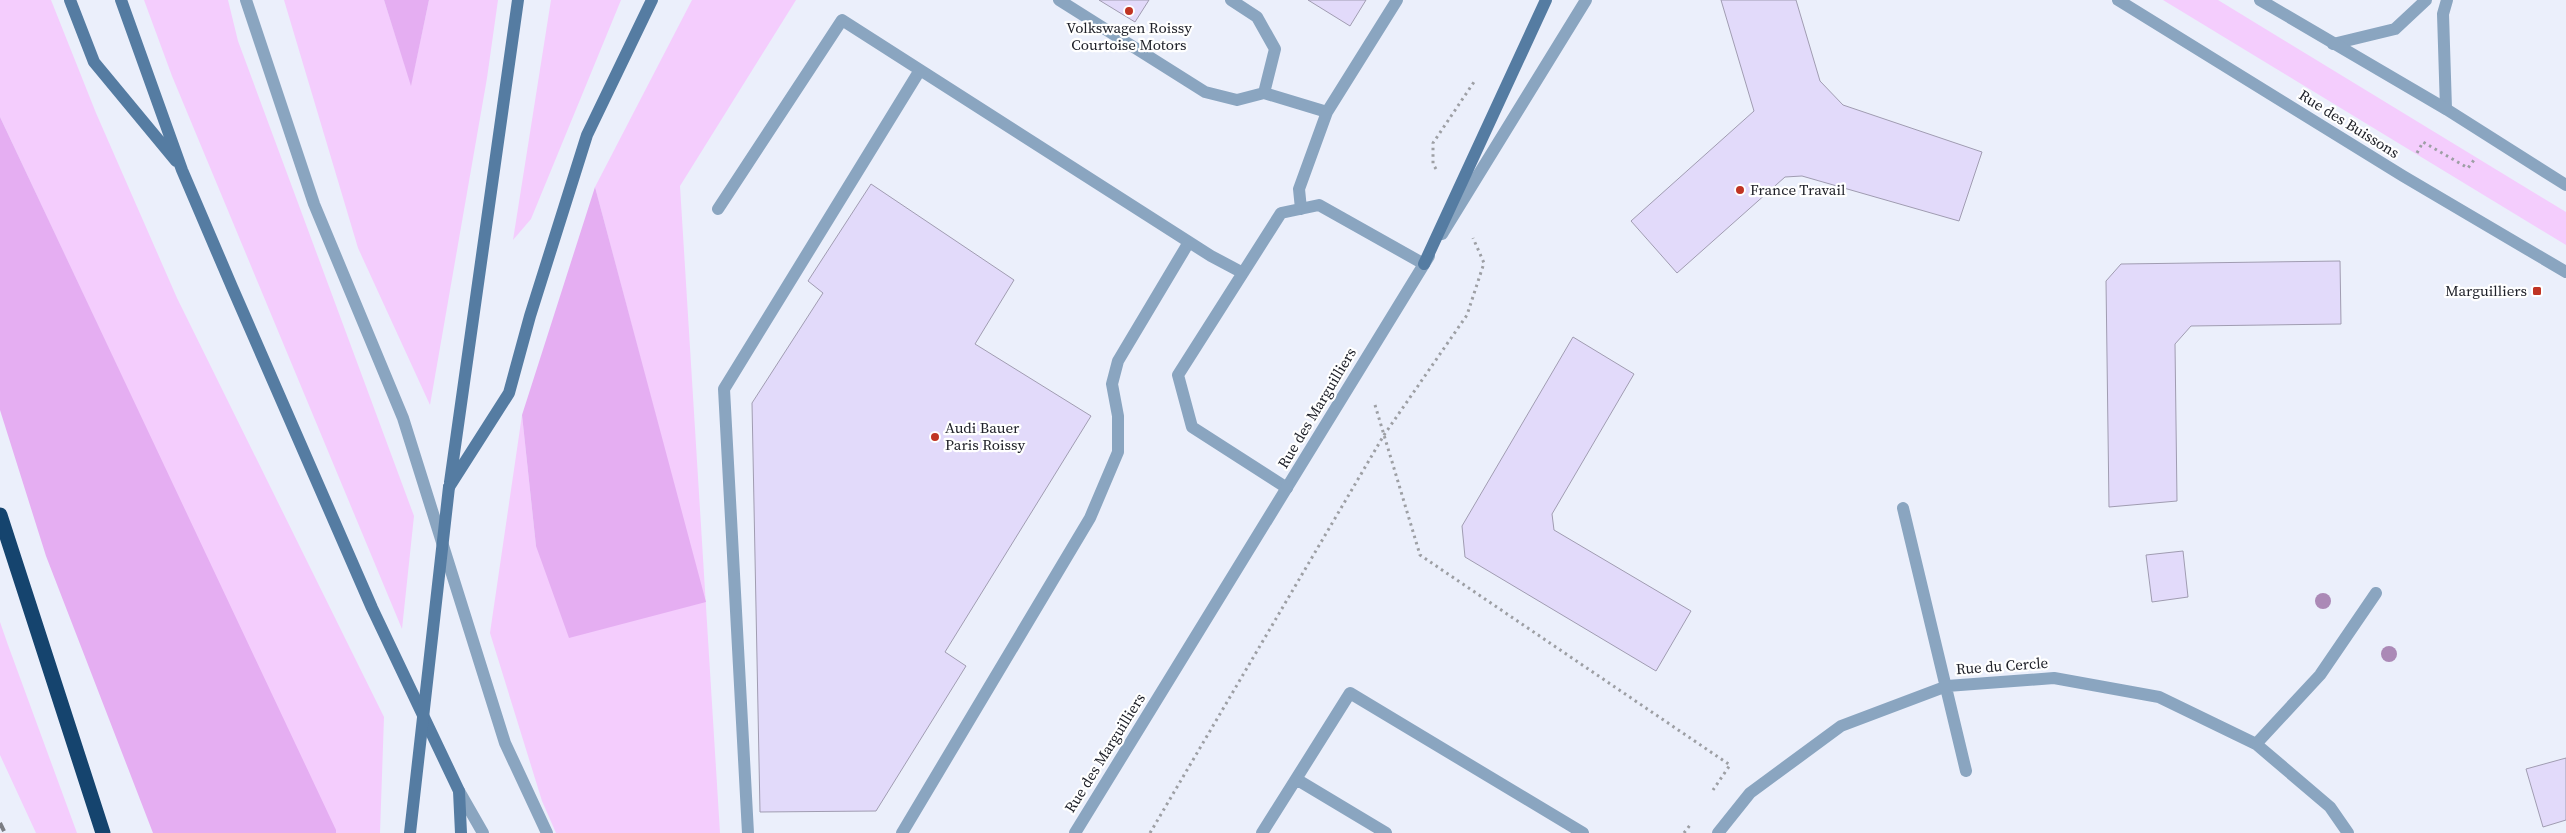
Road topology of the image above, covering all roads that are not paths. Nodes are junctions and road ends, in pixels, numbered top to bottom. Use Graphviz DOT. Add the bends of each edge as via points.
graph roads {
  1 [pos="70,0"];
  2 [pos="121,0"];
  3 [pos="246,0"];
  4 [pos="518,0"];
  5 [pos="652,0"];
  6 [pos="1060,0"];
  7 [pos="1231,0"];
  8 [pos="1397,0"];
  9 [pos="1546,0"];
  10 [pos="1586,0"];
  11 [pos="2118,0"];
  12 [pos="2260,0"];
  13 [pos="2426,0"];
  14 [pos="2447,0"];
  15 [pos="2333,44"];
  16 [pos="920,70"];
  17 [pos="1264,93"];
  18 [pos="2446,109"];
  19 [pos="1327,112"];
  20 [pos="182,170"];
  21 [pos="2566,185"];
  22 [pos="1457,203"];
  23 [pos="718,209"];
  24 [pos="1301,209"];
  25 [pos="1189,242"];
  26 [pos="1424,264"];
  27 [pos="2566,272"];
  28 [pos="1243,273"];
  29 [pos="449,487"];
  30 [pos="1287,488"];
  31 [pos="1902,508"];
  32 [pos="0,515"];
  33 [pos="2376,593"];
  34 [pos="1947,686"];
  35 [pos="2256,744"];
  36 [pos="1966,771"];
  37 [pos="1296,779"];
  38 [pos="458,791"];
  39 [pos="103,833"];
  40 [pos="410,833"];
  41 [pos="461,833"];
  42 [pos="483,833"];
  43 [pos="547,833"];
  44 [pos="748,833"];
  45 [pos="902,833"];
  46 [pos="1075,833"];
  47 [pos="1262,833"];
  48 [pos="1386,833"];
  49 [pos="1583,833"];
  50 [pos="1718,833"];
  51 [pos="2348,833"];
  1 -- 20 [label="main road" via="94,62"];
  2 -- 20 [label="main road"];
  3 -- 43 [label="street" via="314,204 403,418 505,743"];
  4 -- 29 [label="main road"];
  5 -- 29 [label="main road" via="588,135 509,393"];
  6 -- 17 [label="street" via="1205,92 1237,100"];
  7 -- 17 [label="street" via="1257,17 1275,49"];
  8 -- 19 [label="street"];
  9 -- 22 [label="main road"];
  10 -- 22 [label="street"];
  11 -- 27 [label="street, Rue des Buissons" via="2403,176"];
  12 -- 15 [label="street"];
  13 -- 15 [label="street" via="2395,29"];
  14 -- 18 [label="street" via="2443,14"];
  15 -- 18 [label="street"];
  16 -- 23 [label="street" via="842,20"];
  16 -- 25 [label="street"];
  16 -- 44 [label="street" via="724,389"];
  17 -- 19 [label="street"];
  18 -- 21 [label="street"];
  19 -- 24 [label="street" via="1299,189"];
  20 -- 38 [label="main road" via="372,608"];
  22 -- 26 [label="main road"];
  24 -- 26 [label="street" via="1319,205"];
  24 -- 28 [label="street" via="1281,213"];
  25 -- 28 [label="street"];
  25 -- 45 [label="street" via="1118,362 1112,384 1118,416 1118,452 1090,518"];
  26 -- 30 [label="street, Rue des Marguilliers"];
  28 -- 30 [label="street" via="1178,375 1192,427"];
  29 -- 40 [label="main road, bridge"];
  30 -- 46 [label="street, Rue des Marguilliers"];
  31 -- 34 [label="street"];
  32 -- 39 [label="highway"];
  33 -- 35 [label="street" via="2320,675"];
  34 -- 35 [label="street, Rue du Cercle" via="2054,678 2159,697"];
  34 -- 36 [label="street"];
  34 -- 50 [label="street, Rue du Cercle" via="1841,726 1750,792"];
  35 -- 51 [label="street, Rue du Cercle" via="2330,807"];
  37 -- 47 [label="street"];
  37 -- 48 [label="street"];
  37 -- 49 [label="street" via="1350,693"];
  38 -- 41 [label="main road"];
  38 -- 42 [label="street"];
}
